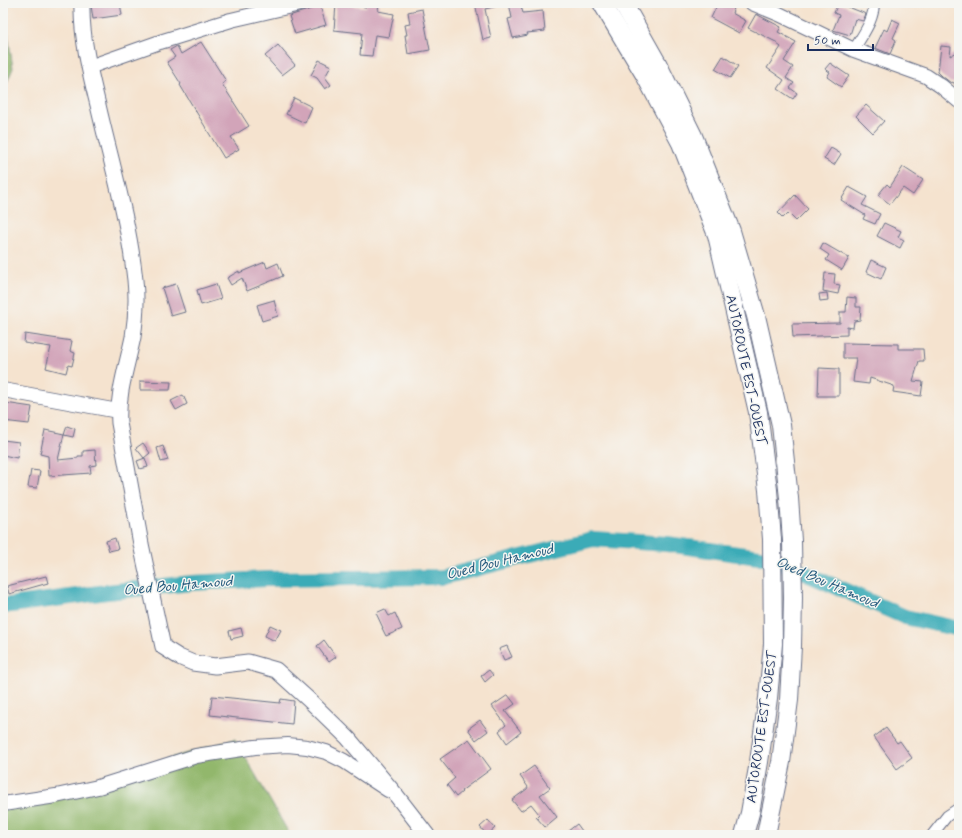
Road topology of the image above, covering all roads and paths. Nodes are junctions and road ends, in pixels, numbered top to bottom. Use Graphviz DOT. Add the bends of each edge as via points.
graph roads {
  1 [pos="82,3"];
  2 [pos="304,3"];
  3 [pos="752,3"];
  4 [pos="874,3"];
  5 [pos="607,10"];
  6 [pos="627,10"];
  7 [pos="854,50"];
  8 [pos="89,67"];
  9 [pos="959,102"];
  10 [pos="3,390"];
  11 [pos="118,410"];
  12 [pos="396,795"];
  13 [pos="3,804"];
  14 [pos="959,808"];
  15 [pos="427,835"];
  16 [pos="744,835"];
  17 [pos="766,835"];
  18 [pos="932,835"];
  1 -- 8 [label="main road"];
  2 -- 8 [label="main road" via="231,20"];
  3 -- 7 [label="main road"];
  4 -- 7 [label="street" via="870,22"];
  5 -- 16 [label="highway, AUTOROUTE EST-OUEST" via="681,143 716,235 758,412 772,539 773,644 760,755"];
  6 -- 17 [label="highway, AUTOROUTE EST-OUEST" via="693,136 731,231 756,316 781,425 790,498 792,646 789,700 781,762"];
  7 -- 9 [label="main road" via="926,76"];
  8 -- 11 [label="main road" via="130,244 137,300 133,336"];
  10 -- 11 [label="main road"];
  11 -- 12 [label="main road" via="121,440 163,646 193,663 215,666 248,662 276,670 348,738"];
  12 -- 13 [label="main road" via="326,752 288,745 196,756 98,787"];
  12 -- 15 [label="main road"];
  14 -- 18 [label="street" via="947,816"];
}
